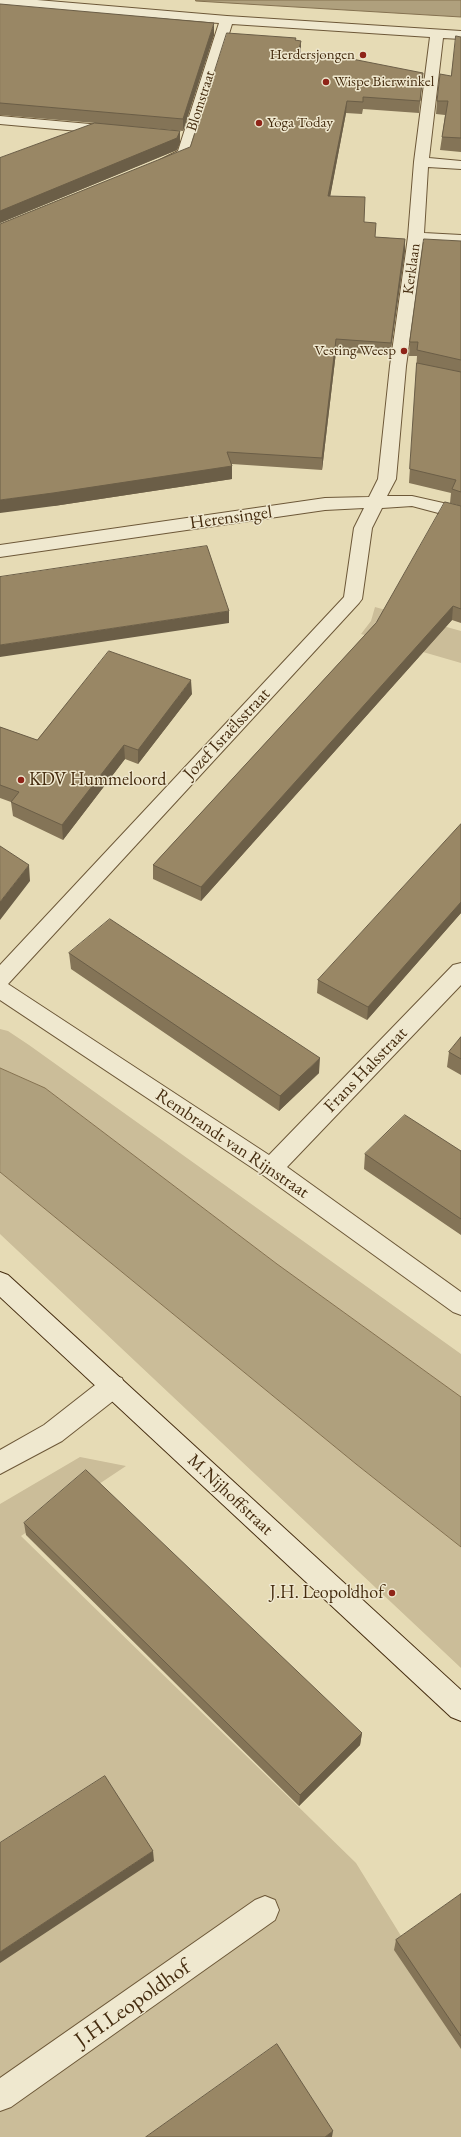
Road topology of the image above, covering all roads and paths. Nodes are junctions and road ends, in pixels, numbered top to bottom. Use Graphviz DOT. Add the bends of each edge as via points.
graph roads {
  1 [pos="0,1"];
  2 [pos="227,20"];
  3 [pos="437,33"];
  4 [pos="461,35"];
  5 [pos="0,120"];
  6 [pos="127,132"];
  7 [pos="174,136"];
  8 [pos="190,138"];
  9 [pos="422,162"];
  10 [pos="461,165"];
  11 [pos="150,169"];
  12 [pos="416,237"];
  13 [pos="461,240"];
  14 [pos="376,501"];
  15 [pos="461,513"];
  16 [pos="0,552"];
  17 [pos="461,971"];
  18 [pos="0,979"];
  19 [pos="0,989"];
  20 [pos="271,1168"];
  21 [pos="0,1282"];
  22 [pos="461,1305"];
  23 [pos="113,1386"];
  24 [pos="0,1463"];
  25 [pos="461,1708"];
  26 [pos="264,1910"];
  27 [pos="0,2096"];
  1 -- 2 [label="street"];
  2 -- 3 [label="street"];
  2 -- 8 [label="street, Blomstraat"];
  3 -- 4 [label="street"];
  3 -- 9 [label="street, Kerklaan"];
  5 -- 6 [label="street"];
  7 -- 8 [label="street, Blomstraat"];
  8 -- 11 [label="street" via="185,154"];
  9 -- 10 [label="street"];
  9 -- 12 [label="street, Kerklaan"];
  12 -- 13 [label="street"];
  12 -- 14 [label="street, Kerklaan" via="405,367 387,479"];
  14 -- 15 [label="street, Herensingel" via="412,501"];
  14 -- 16 [label="street, Herensingel" via="325,504"];
  14 -- 18 [label="street, Jozef Israëlsstraat" via="363,528 353,599"];
  17 -- 20 [label="street, Frans Halsstraat"];
  19 -- 20 [label="street, Rembrandt van Rijnstraat"];
  20 -- 22 [label="street, Rembrandt van Rijnstraat"];
  21 -- 23 [label="street, M.Nijhoffstraat"];
  23 -- 24 [label="street" via="53,1433"];
  23 -- 25 [label="street, M.Nijhoffstraat"];
  26 -- 27 [label="street, J.H.Leopoldhof"];
}
